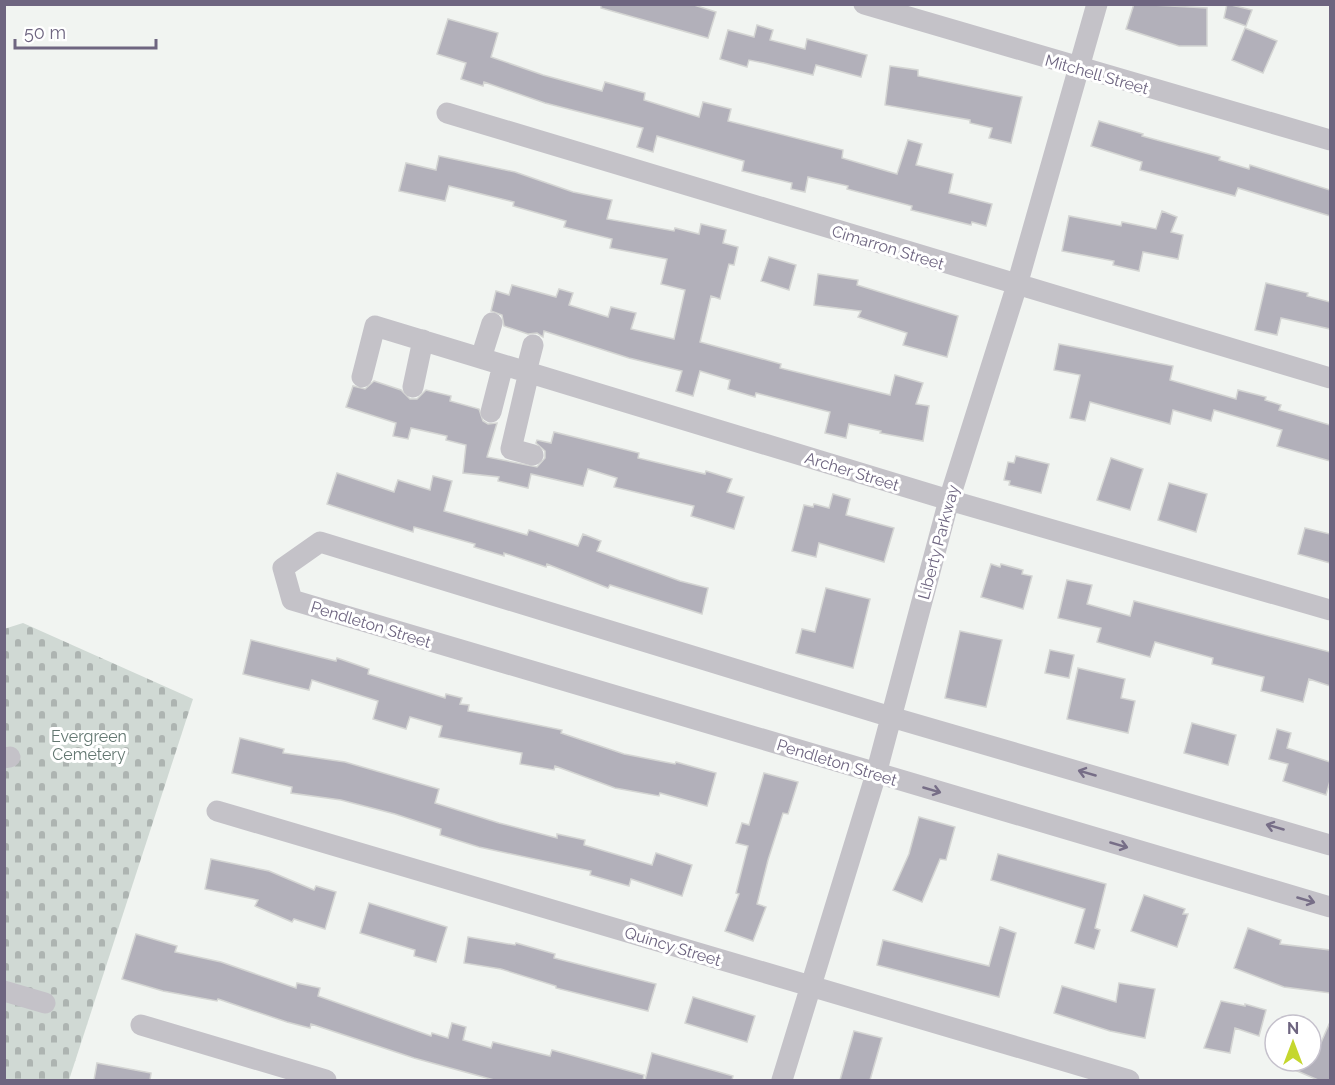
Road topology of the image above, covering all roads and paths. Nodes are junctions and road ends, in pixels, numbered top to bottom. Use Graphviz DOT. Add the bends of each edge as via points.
graph roads {
  1 [pos="864,4"];
  2 [pos="1097,4"];
  3 [pos="1078,69"];
  4 [pos="447,113"];
  5 [pos="1330,140"];
  6 [pos="1017,285"];
  7 [pos="492,323"];
  8 [pos="423,340"];
  9 [pos="533,345"];
  10 [pos="481,358"];
  11 [pos="503,364"];
  12 [pos="528,372"];
  13 [pos="362,377"];
  14 [pos="1330,378"];
  15 [pos="413,387"];
  16 [pos="491,412"];
  17 [pos="533,455"];
  18 [pos="949,500"];
  19 [pos="1330,610"];
  20 [pos="891,717"];
  21 [pos="876,774"];
  22 [pos="217,811"];
  23 [pos="1330,845"];
  24 [pos="1330,907"];
  25 [pos="809,987"];
  26 [pos="4,991"];
  27 [pos="45,1003"];
  28 [pos="141,1025"];
  29 [pos="326,1080"];
  30 [pos="782,1080"];
  31 [pos="1129,1080"];
  1 -- 3 [label="street, Mitchell Street"];
  2 -- 3 [label="street, Liberty Parkway"];
  3 -- 5 [label="street, Mitchell Street"];
  3 -- 6 [label="street, Liberty Parkway"];
  4 -- 6 [label="street, Cimarron Street"];
  6 -- 14 [label="street, Cimarron Street"];
  6 -- 18 [label="street, Liberty Parkway"];
  7 -- 10 [label="street"];
  8 -- 10 [label="street, Archer Street"];
  8 -- 13 [label="street, Archer Street" via="375,326"];
  8 -- 15 [label="street"];
  9 -- 12 [label="street"];
  10 -- 11 [label="street, Archer Street"];
  11 -- 12 [label="street, Archer Street"];
  11 -- 16 [label="street"];
  12 -- 17 [label="street" via="511,449"];
  12 -- 18 [label="street, Archer Street"];
  18 -- 19 [label="street, Archer Street"];
  18 -- 20 [label="street, Liberty Parkway"];
  20 -- 21 [label="street, Liberty Parkway"];
  20 -- 21 [label="street, Pendleton Street" via="320,542 283,568 292,600"];
  23 -- 20 [label="street, Pendleton Street, one-way"];
  21 -- 24 [label="street, Pendleton Street, one-way"];
  21 -- 25 [label="street, Liberty Parkway"];
  22 -- 25 [label="street, Quincy Street"];
  25 -- 30 [label="street, Liberty Parkway"];
  25 -- 31 [label="street, Quincy Street"];
  26 -- 27 [label="street"];
  28 -- 29 [label="street"];
}
